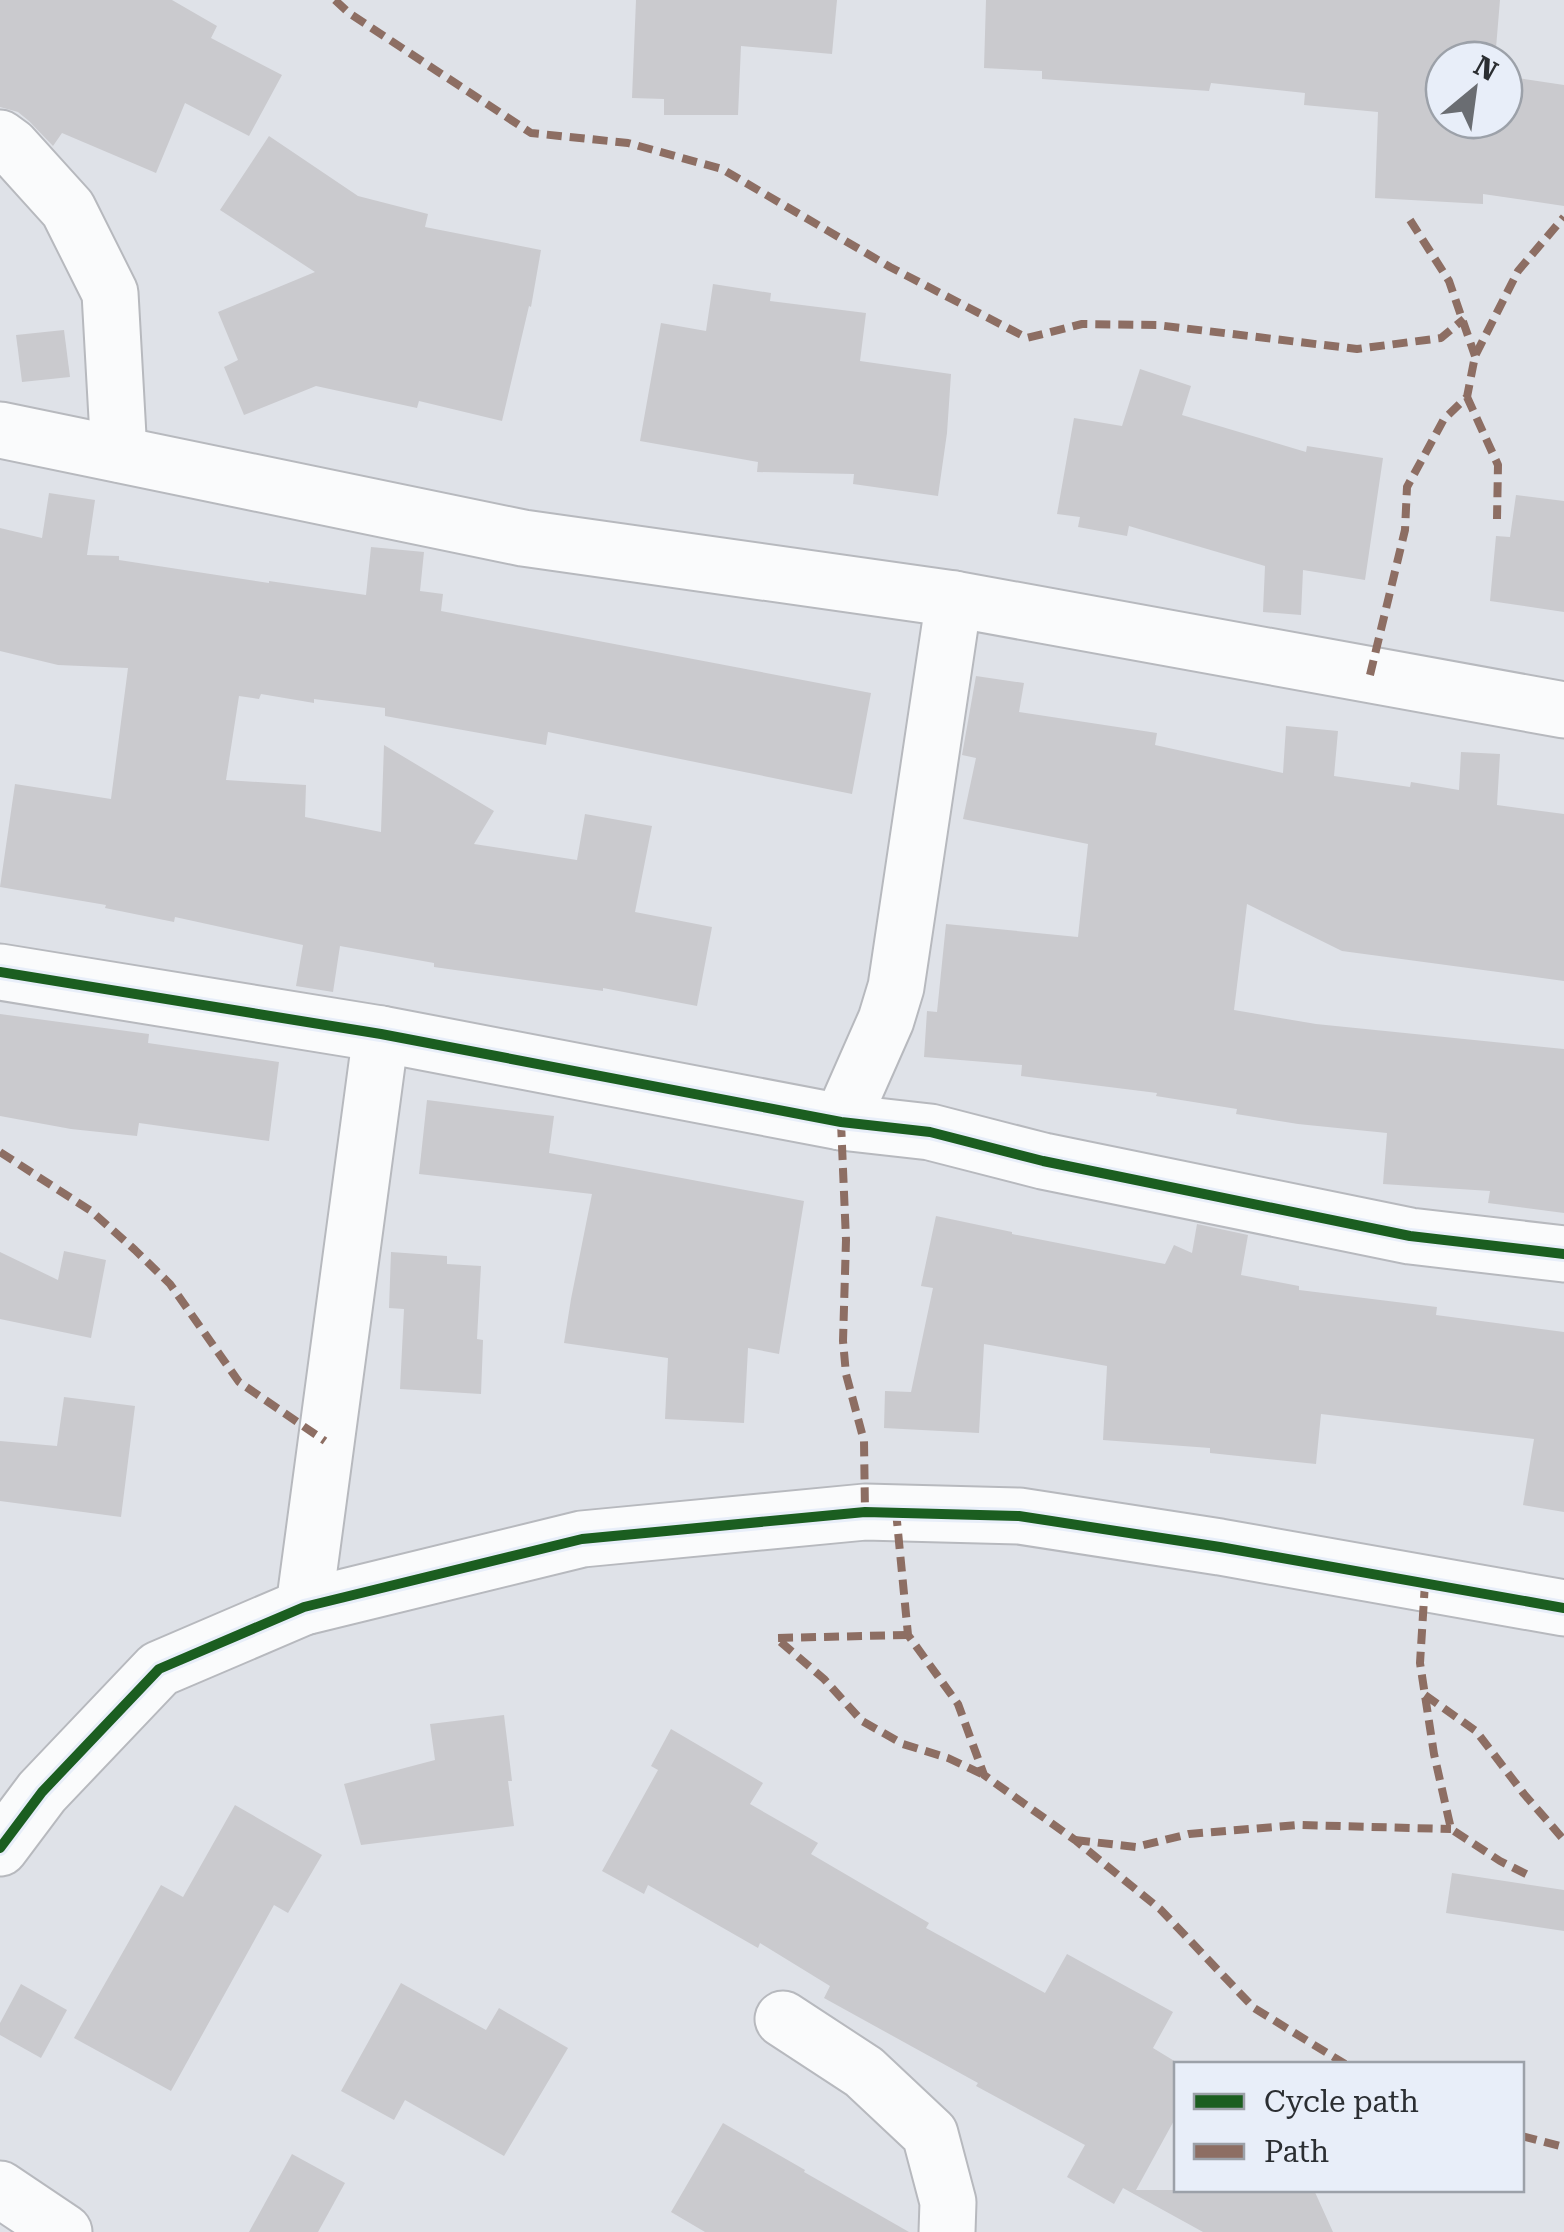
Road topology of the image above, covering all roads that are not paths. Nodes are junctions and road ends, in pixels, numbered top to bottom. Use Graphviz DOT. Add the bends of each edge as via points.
graph roads {
  1 [pos="0,138"];
  2 [pos="0,430"];
  3 [pos="119,454"];
  4 [pos="954,599"];
  5 [pos="1564,710"];
  6 [pos="0,972"];
  7 [pos="380,1034"];
  8 [pos="841,1122"];
  9 [pos="1564,1254"];
  10 [pos="304,1607"];
  11 [pos="1564,1608"];
  12 [pos="0,1848"];
  13 [pos="783,2018"];
  14 [pos="0,2189"];
  15 [pos="64,2232"];
  16 [pos="946,2232"];
  1 -- 3 [label="street" via="68,209 110,292"];
  2 -- 3 [label="street"];
  3 -- 4 [label="street" via="523,538"];
  4 -- 5 [label="street"];
  4 -- 8 [label="street" via="896,987"];
  6 -- 7 [label="street"];
  7 -- 8 [label="street"];
  7 -- 10 [label="street"];
  8 -- 9 [label="street" via="930,1132 1410,1236"];
  10 -- 11 [label="street" via="582,1540 896,1511 1019,1516"];
  10 -- 12 [label="street" via="159,1669 42,1792"];
  13 -- 16 [label="street" via="864,2072 930,2134 948,2202"];
  14 -- 15 [label="street"];
}
